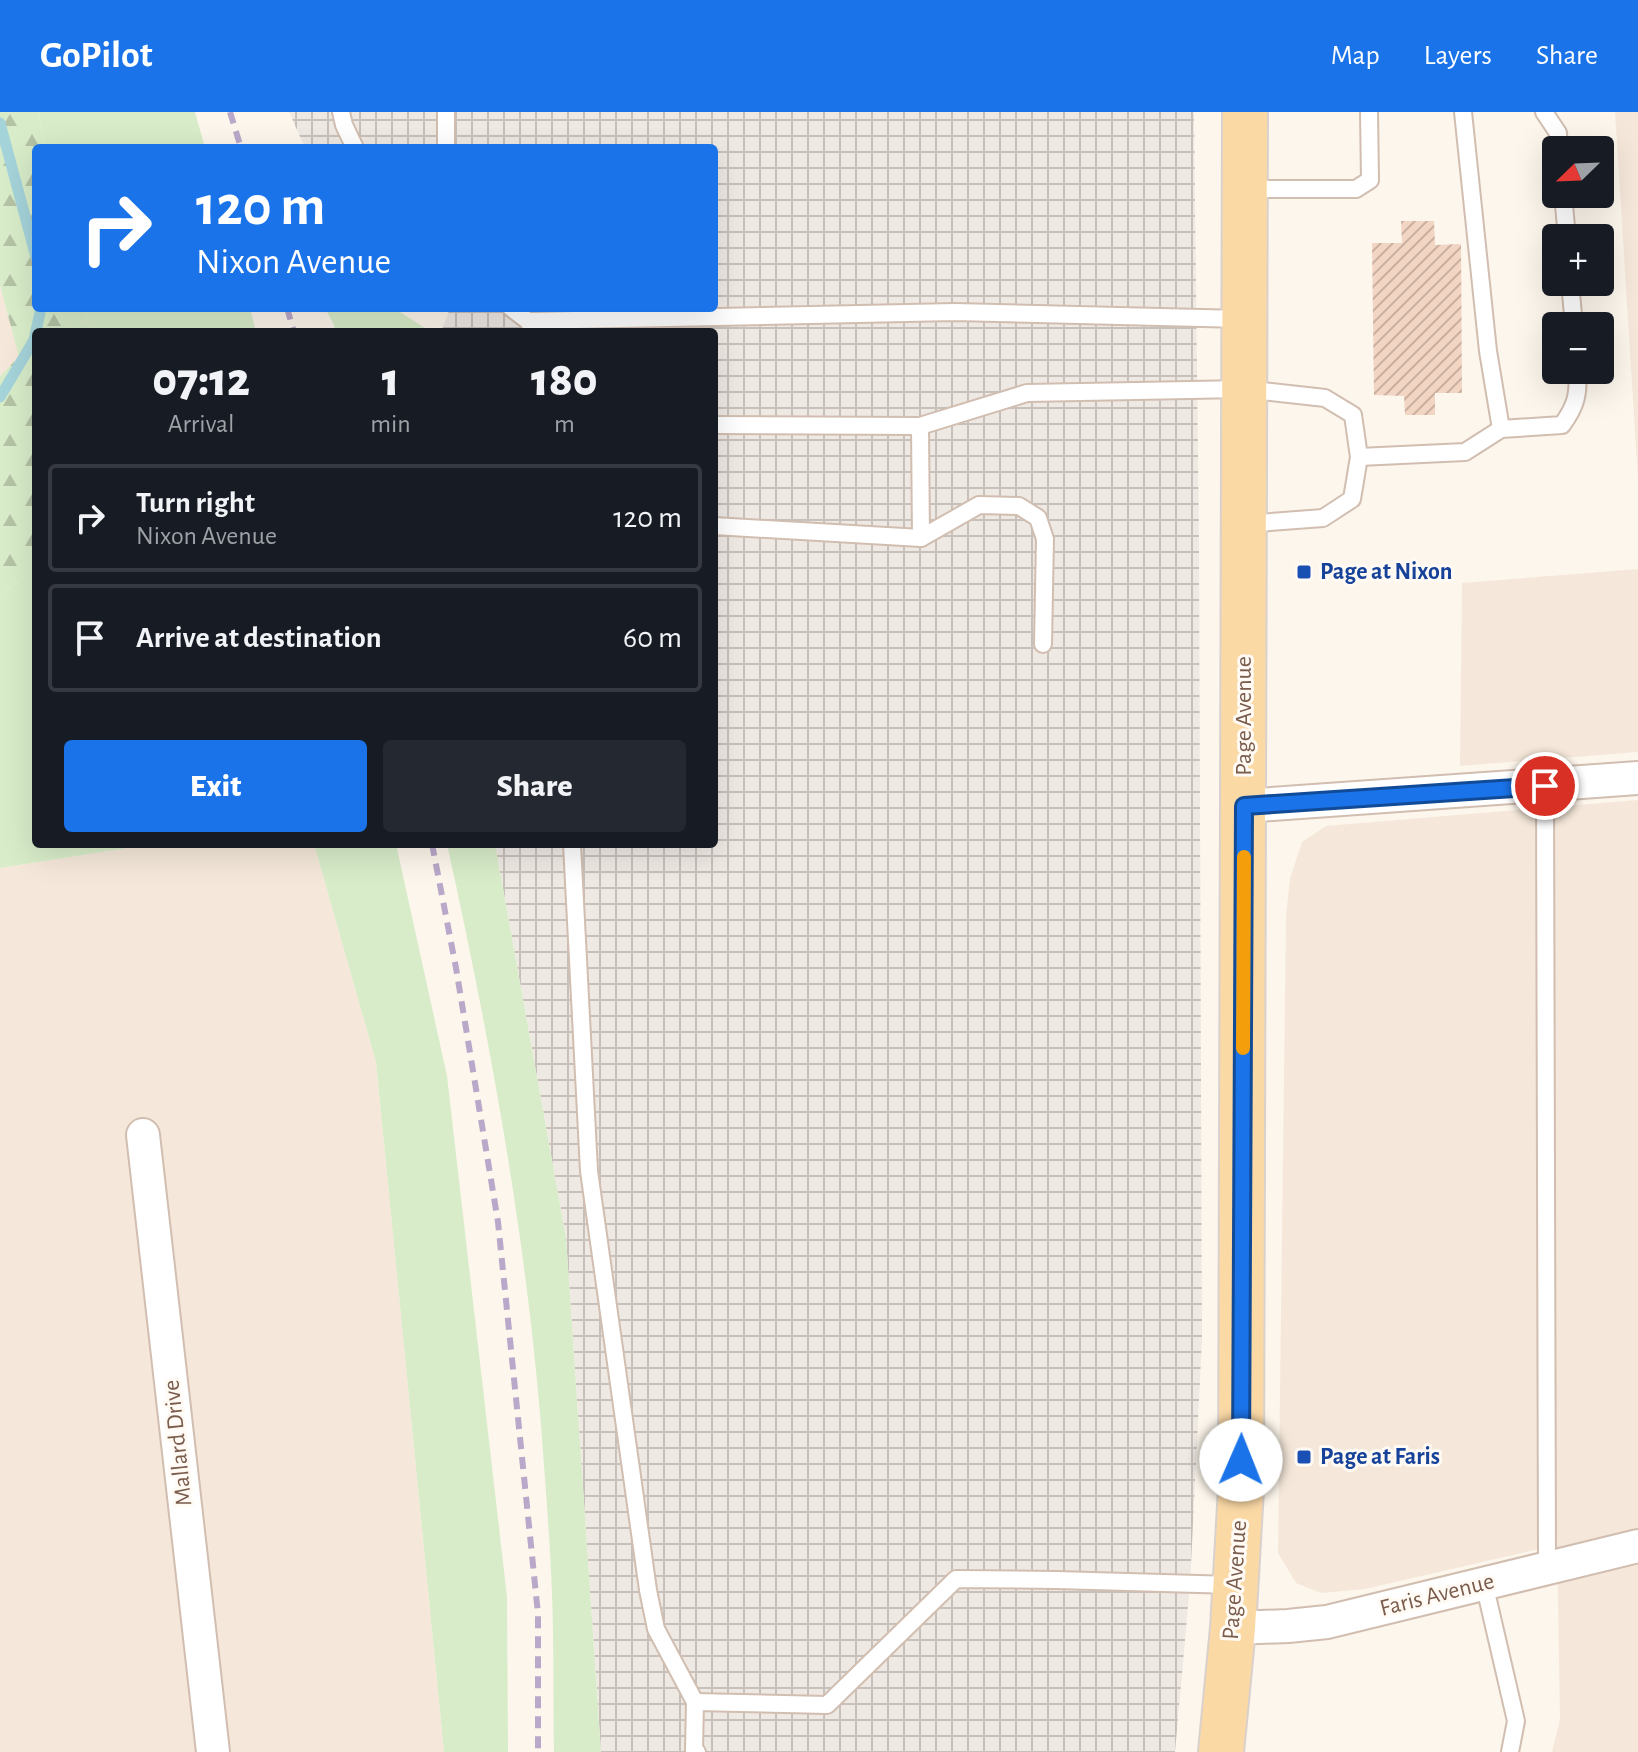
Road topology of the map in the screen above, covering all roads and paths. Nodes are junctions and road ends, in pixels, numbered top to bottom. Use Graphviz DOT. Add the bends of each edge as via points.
graph roads {
  1 [pos="341,112"];
  2 [pos="446,112"];
  3 [pos="1245,112"];
  4 [pos="1369,112"];
  5 [pos="1463,112"];
  6 [pos="1544,112"];
  7 [pos="1558,136"];
  8 [pos="353,144"];
  9 [pos="446,144"];
  10 [pos="1244,189"];
  11 [pos="515,312"];
  12 [pos="1245,319"];
  13 [pos="531,326"];
  14 [pos="1579,384"];
  15 [pos="1244,389"];
  16 [pos="718,425"];
  17 [pos="920,426"];
  18 [pos="1501,429"];
  19 [pos="1359,457"];
  20 [pos="1244,525"];
  21 [pos="718,526"];
  22 [pos="921,538"];
  23 [pos="1043,644"];
  24 [pos="1638,778"];
  25 [pos="1545,786"];
  26 [pos="1244,806"];
  27 [pos="572,848"];
  28 [pos="143,1135"];
  29 [pos="1638,1546"];
  30 [pos="1547,1568"];
  31 [pos="1484,1583"];
  32 [pos="1235,1606"];
  33 [pos="695,1702"];
  34 [pos="213,1752"];
  35 [pos="697,1752"];
  36 [pos="1221,1752"];
  37 [pos="1510,1752"];
  1 -- 8 [label="lane"];
  2 -- 9 [label="lane"];
  3 -- 10 [label="main road, Page Avenue"];
  4 -- 10 [label="lane" via="1370,180 1356,189"];
  5 -- 18 [label="lane"];
  6 -- 7 [label="lane"];
  10 -- 12 [label="main road, Page Avenue"];
  11 -- 13 [label="lane"];
  12 -- 13 [label="lane" via="955,312"];
  12 -- 15 [label="main road, Page Avenue"];
  14 -- 18 [label="lane" via="1574,408 1562,425"];
  15 -- 17 [label="lane" via="1027,393"];
  15 -- 19 [label="lane" via="1325,398 1353,415"];
  15 -- 20 [label="main road, Page Avenue"];
  16 -- 17 [label="lane"];
  17 -- 22 [label="lane"];
  18 -- 19 [label="lane" via="1465,452"];
  19 -- 20 [label="lane" via="1352,499 1323,518"];
  20 -- 26 [label="main road, Page Avenue"];
  21 -- 22 [label="lane"];
  22 -- 23 [label="lane" via="979,505 1019,506 1038,518 1045,539"];
  24 -- 25 [label="street"];
  25 -- 26 [label="street"];
  25 -- 30 [label="lane"];
  26 -- 32 [label="main road, Page Avenue" via="1241,1473"];
  27 -- 33 [label="lane" via="589,1171 648,1590 656,1629"];
  28 -- 34 [label="street, Mallard Drive"];
  29 -- 30 [label="street, Faris Avenue"];
  30 -- 31 [label="street, Faris Avenue"];
  31 -- 32 [label="street, Faris Avenue" via="1327,1622 1288,1626"];
  31 -- 37 [label="lane" via="1516,1721"];
  32 -- 33 [label="lane" via="1057,1580 956,1579 827,1705"];
  32 -- 36 [label="main road, Page Avenue"];
  33 -- 35 [label="lane"];
}
